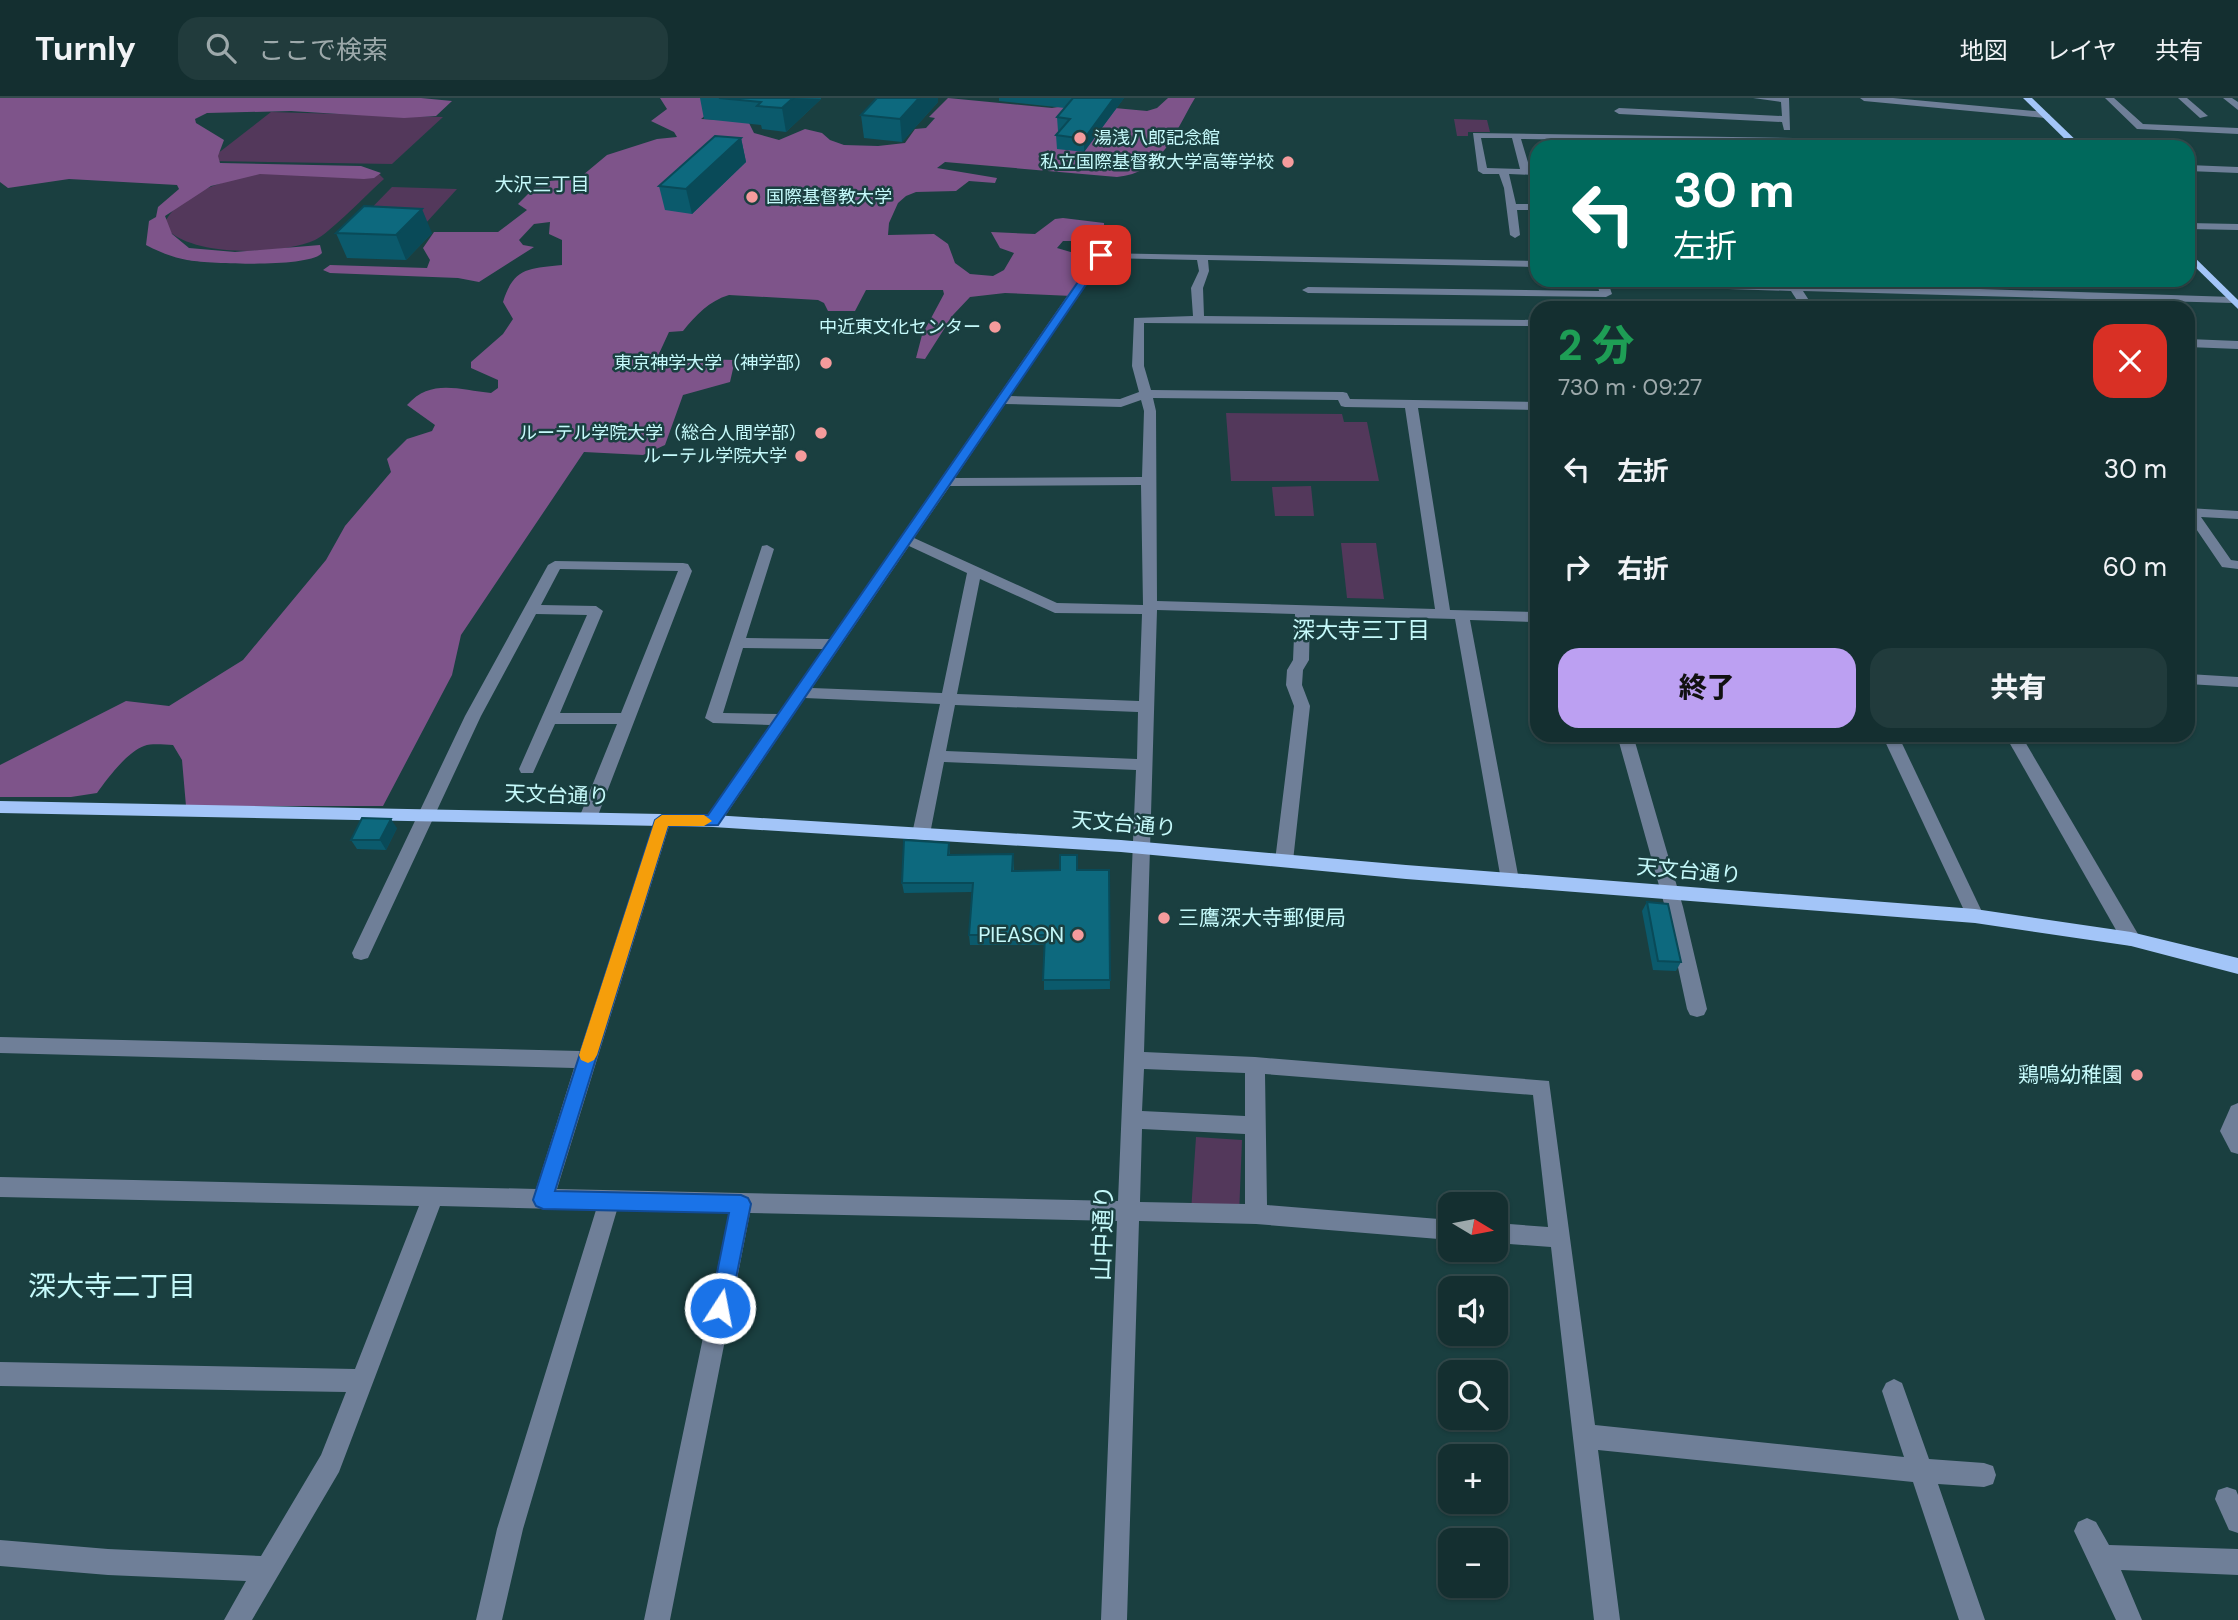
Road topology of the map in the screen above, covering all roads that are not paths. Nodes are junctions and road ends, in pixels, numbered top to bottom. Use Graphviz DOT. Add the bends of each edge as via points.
graph roads {
  1 [pos="1757,98"];
  2 [pos="1864,98"];
  3 [pos="2027,98"];
  4 [pos="2109,98"];
  5 [pos="2182,98"];
  6 [pos="2227,98"];
  7 [pos="1785,99"];
  8 [pos="2238,107"];
  9 [pos="2045,115"];
  10 [pos="2203,116"];
  11 [pos="1786,119"];
  12 [pos="2238,131"];
  13 [pos="1516,136"];
  14 [pos="1543,140"];
  15 [pos="1626,140"];
  16 [pos="1794,140"];
  17 [pos="2071,140"];
  18 [pos="2195,168"];
  19 [pos="1530,170"];
  20 [pos="2238,170"];
  21 [pos="1503,171"];
  22 [pos="1530,172"];
  23 [pos="1512,207"];
  24 [pos="1530,208"];
  25 [pos="2195,226"];
  26 [pos="2238,227"];
  27 [pos="1514,235"];
  28 [pos="1202,257"];
  29 [pos="1530,264"];
  30 [pos="2195,267"];
  31 [pos="1604,287"];
  32 [pos="1826,287"];
  33 [pos="1308,290"];
  34 [pos="2235,300"];
  35 [pos="1540,301"];
  36 [pos="1530,302"];
  37 [pos="1484,307"];
  38 [pos="1199,320"];
  39 [pos="1530,322"];
  40 [pos="2195,342"];
  41 [pos="2238,345"];
  42 [pos="1146,394"];
  43 [pos="1003,400"];
  44 [pos="1411,404"];
  45 [pos="1530,406"];
  46 [pos="1148,481"];
  47 [pos="943,482"];
  48 [pos="2195,512"];
  49 [pos="2238,515"];
  50 [pos="2195,520"];
  51 [pos="907,540"];
  52 [pos="767,549"];
  53 [pos="2238,565"];
  54 [pos="975,570"];
  55 [pos="1150,607"];
  56 [pos="531,609"];
  57 [pos="1303,610"];
  58 [pos="1443,614"];
  59 [pos="1462,615"];
  60 [pos="1530,617"];
  61 [pos="737,643"];
  62 [pos="834,644"];
  63 [pos="2195,679"];
  64 [pos="2238,682"];
  65 [pos="800,694"];
  66 [pos="948,699"];
  67 [pos="1146,706"];
  68 [pos="550,718"];
  69 [pos="627,719"];
  70 [pos="781,720"];
  71 [pos="1627,742"];
  72 [pos="1893,742"];
  73 [pos="2017,742"];
  74 [pos="937,756"];
  75 [pos="1144,765"];
  76 [pos="527,769"];
  77 [pos="0,807"];
  78 [pos="425,815"];
  79 [pos="588,818"];
  80 [pos="662,820"];
  81 [pos="713,821"];
  82 [pos="921,834"];
  83 [pos="1141,849"];
  84 [pos="1284,861"];
  85 [pos="1510,880"];
  86 [pos="1670,892"];
  87 [pos="1975,916"];
  88 [pos="2131,939"];
  89 [pos="361,953"];
  90 [pos="2238,967"];
  91 [pos="1697,1009"];
  92 [pos="0,1045"];
  93 [pos="586,1060"];
  94 [pos="1134,1060"];
  95 [pos="1255,1065"];
  96 [pos="1132,1120"];
  97 [pos="1255,1125"];
  98 [pos="0,1187"];
  99 [pos="433,1197"];
  100 [pos="543,1200"];
  101 [pos="609,1201"];
  102 [pos="741,1204"];
  103 [pos="1130,1213"];
  104 [pos="1256,1214"];
  105 [pos="1438,1229"];
  106 [pos="1508,1234"];
  107 [pos="1560,1238"];
  108 [pos="0,1374"];
  109 [pos="361,1381"];
  110 [pos="1894,1391"];
  111 [pos="1584,1436"];
  112 [pos="1921,1471"];
  113 [pos="1984,1475"];
  114 [pos="2087,1531"];
  115 [pos="0,1553"];
  116 [pos="2102,1557"];
  117 [pos="2238,1562"];
  118 [pos="267,1569"];
  119 [pos="237,1620"];
  120 [pos="489,1620"];
  121 [pos="657,1620"];
  122 [pos="1114,1620"];
  123 [pos="1607,1620"];
  124 [pos="1972,1620"];
  125 [pos="2129,1620"];
  1 -- 7 [label="street"];
  2 -- 9 [label="street"];
  3 -- 9 [label="main road"];
  4 -- 12 [label="street" via="2140,127"];
  5 -- 10 [label="street"];
  6 -- 8 [label="street"];
  7 -- 11 [label="street"];
  9 -- 17 [label="main road"];
  11 -- 15 [label="street" via="1618,106"];
  11 -- 16 [label="street"];
  13 -- 14 [label="street"];
  13 -- 19 [label="street"];
  13 -- 21 [label="street" via="1476,135 1483,171"];
  18 -- 20 [label="street"];
  21 -- 22 [label="street"];
  21 -- 23 [label="street"];
  23 -- 24 [label="street"];
  23 -- 27 [label="street"];
  25 -- 26 [label="street"];
  28 -- 29 [label="street"];
  28 -- 38 [label="street" via="1204,271 1197,288"];
  28 -- 43 [label="street" via="1101,255"];
  30 -- 34 [label="main road"];
  31 -- 35 [label="street" via="1606,294"];
  32 -- 34 [label="street"];
  33 -- 37 [label="street"];
  36 -- 37 [label="street"];
  37 -- 38 [label="street"];
  37 -- 39 [label="street"];
  38 -- 42 [label="street, 山中通り" via="1138,320 1138,366"];
  40 -- 41 [label="street"];
  42 -- 43 [label="street" via="1121,403"];
  42 -- 44 [label="street" via="1343,396 1345,402"];
  42 -- 46 [label="street, 山中通り" via="1150,411"];
  43 -- 47 [label="street"];
  44 -- 45 [label="street"];
  44 -- 58 [label="street"];
  46 -- 47 [label="street"];
  46 -- 55 [label="street, 山中通り"];
  47 -- 51 [label="street"];
  48 -- 49 [label="street"];
  50 -- 53 [label="street" via="2227,564"];
  51 -- 54 [label="street"];
  51 -- 62 [label="street"];
  52 -- 61 [label="street"];
  54 -- 55 [label="street" via="1055,608"];
  54 -- 66 [label="street"];
  55 -- 57 [label="street"];
  55 -- 67 [label="street, 山中通り"];
  56 -- 68 [label="street" via="596,611"];
  56 -- 69 [label="street" via="555,565 683,568"];
  56 -- 78 [label="street"];
  57 -- 58 [label="street"];
  57 -- 84 [label="street" via="1301,660 1294,670 1302,706"];
  58 -- 59 [label="street"];
  59 -- 60 [label="street"];
  59 -- 85 [label="street"];
  61 -- 62 [label="street"];
  61 -- 70 [label="street" via="713,718"];
  62 -- 65 [label="street"];
  63 -- 64 [label="street"];
  65 -- 66 [label="street"];
  65 -- 70 [label="street"];
  66 -- 67 [label="street"];
  66 -- 74 [label="street"];
  67 -- 75 [label="street, 山中通り"];
  68 -- 69 [label="street"];
  68 -- 76 [label="street"];
  69 -- 79 [label="street"];
  70 -- 81 [label="street"];
  71 -- 86 [label="street"];
  72 -- 87 [label="street"];
  73 -- 88 [label="street"];
  74 -- 75 [label="street"];
  74 -- 82 [label="street"];
  75 -- 83 [label="street, 山中通り"];
  77 -- 78 [label="main road, 天文台通り"];
  78 -- 79 [label="main road, 天文台通り"];
  78 -- 89 [label="street"];
  79 -- 80 [label="main road, 天文台通り"];
  80 -- 81 [label="main road, 天文台通り"];
  80 -- 93 [label="street"];
  81 -- 82 [label="main road, 天文台通り"];
  82 -- 83 [label="main road, 天文台通り"];
  83 -- 84 [label="main road, 天文台通り"];
  83 -- 94 [label="street, 山中通り"];
  84 -- 85 [label="main road, 天文台通り"];
  85 -- 86 [label="main road, 天文台通り"];
  86 -- 87 [label="main road, 天文台通り"];
  86 -- 91 [label="street"];
  87 -- 88 [label="main road, 天文台通り"];
  88 -- 90 [label="main road, 天文台通り"];
  92 -- 93 [label="street"];
  93 -- 100 [label="street"];
  94 -- 95 [label="street"];
  94 -- 96 [label="street, 山中通り"];
  95 -- 97 [label="street"];
  95 -- 107 [label="street" via="1542,1087"];
  96 -- 97 [label="street"];
  96 -- 103 [label="street, 山中通り"];
  97 -- 104 [label="street"];
  98 -- 99 [label="street"];
  99 -- 100 [label="street"];
  99 -- 109 [label="street"];
  100 -- 101 [label="street"];
  101 -- 102 [label="street"];
  101 -- 120 [label="street" via="510,1529"];
  102 -- 103 [label="street"];
  102 -- 121 [label="street"];
  103 -- 104 [label="street"];
  103 -- 122 [label="street, 山中通り"];
  104 -- 105 [label="street"];
  106 -- 107 [label="street"];
  107 -- 111 [label="street"];
  108 -- 109 [label="street"];
  109 -- 118 [label="street" via="330,1463"];
  110 -- 112 [label="street"];
  111 -- 112 [label="street"];
  111 -- 123 [label="street"];
  112 -- 113 [label="street"];
  112 -- 124 [label="street"];
  114 -- 116 [label="street"];
  115 -- 118 [label="street"];
  116 -- 117 [label="street"];
  116 -- 125 [label="street"];
  118 -- 119 [label="street"];
}
